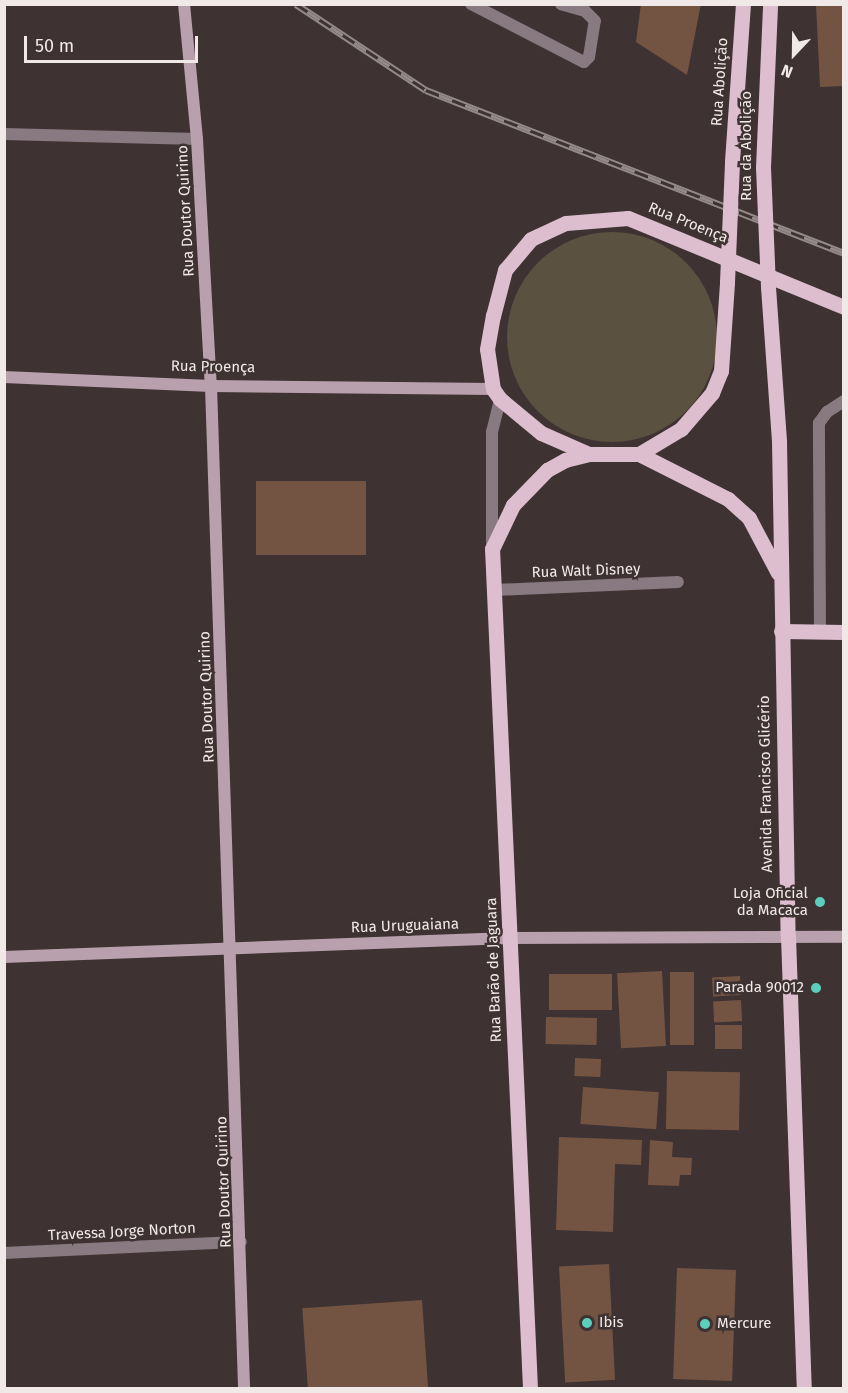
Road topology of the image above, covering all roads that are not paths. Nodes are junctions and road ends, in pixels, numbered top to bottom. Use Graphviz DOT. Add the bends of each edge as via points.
graph roads {
  1 [pos="184,4"];
  2 [pos="471,4"];
  3 [pos="561,4"];
  4 [pos="743,4"];
  5 [pos="770,4"];
  6 [pos="4,134"];
  7 [pos="197,139"];
  8 [pos="732,161"];
  9 [pos="768,287"];
  10 [pos="843,307"];
  11 [pos="4,377"];
  12 [pos="210,386"];
  13 [pos="496,394"];
  14 [pos="843,401"];
  15 [pos="589,454"];
  16 [pos="639,454"];
  17 [pos="492,549"];
  18 [pos="778,573"];
  19 [pos="678,582"];
  20 [pos="495,590"];
  21 [pos="781,631"];
  22 [pos="820,632"];
  23 [pos="843,632"];
  24 [pos="788,936"];
  25 [pos="843,936"];
  26 [pos="510,938"];
  27 [pos="232,947"];
  28 [pos="4,957"];
  29 [pos="241,1242"];
  30 [pos="4,1253"];
  31 [pos="244,1389"];
  32 [pos="530,1389"];
  33 [pos="804,1389"];
  1 -- 7 [label="street, Rua Doutor Quirino"];
  2 -- 3 [label="street" via="584,62 589,57 595,21 585,12"];
  4 -- 8 [label="main road, Rua Abolição"];
  5 -- 9 [label="main road, Rua da Abolição, bridge" via="763,167"];
  6 -- 7 [label="street"];
  7 -- 12 [label="street, Rua Doutor Quirino"];
  8 -- 16 [label="main road, Rua da Abolição, bridge" via="722,371 712,393 681,429"];
  9 -- 18 [label="main road, Avenida Francisco Glicério" via="778,441"];
  10 -- 13 [label="main road, Rua Proença" via="628,218 566,223 531,239 506,270 488,349"];
  11 -- 12 [label="street, Rua Proença"];
  12 -- 13 [label="street, Rua Proença"];
  12 -- 27 [label="street, Rua Doutor Quirino"];
  13 -- 15 [label="main road" via="541,433"];
  13 -- 17 [label="street" via="492,432"];
  14 -- 22 [label="street" via="826,412 819,423"];
  15 -- 16 [label="main road"];
  15 -- 17 [label="main road" via="565,460 530,485 513,505"];
  16 -- 18 [label="main road" via="728,499 749,518"];
  17 -- 20 [label="main road, Rua Barão de Jaguara"];
  18 -- 21 [label="main road, Avenida Francisco Glicério"];
  19 -- 20 [label="street, Rua Walt Disney"];
  20 -- 26 [label="main road, Rua Barão de Jaguara"];
  21 -- 22 [label="main road"];
  21 -- 24 [label="main road, Avenida Francisco Glicério"];
  22 -- 23 [label="main road"];
  24 -- 25 [label="street, Rua Uruguaiana"];
  24 -- 26 [label="street, Rua Uruguaiana"];
  24 -- 33 [label="main road, Avenida Francisco Glicério"];
  26 -- 27 [label="street, Rua Uruguaiana"];
  26 -- 32 [label="main road, Rua Barão de Jaguara"];
  27 -- 28 [label="street, Rua Uruguaiana"];
  27 -- 29 [label="street, Rua Doutor Quirino"];
  29 -- 30 [label="street, Travessa Jorge Norton"];
  29 -- 31 [label="street, Rua Doutor Quirino"];
}
